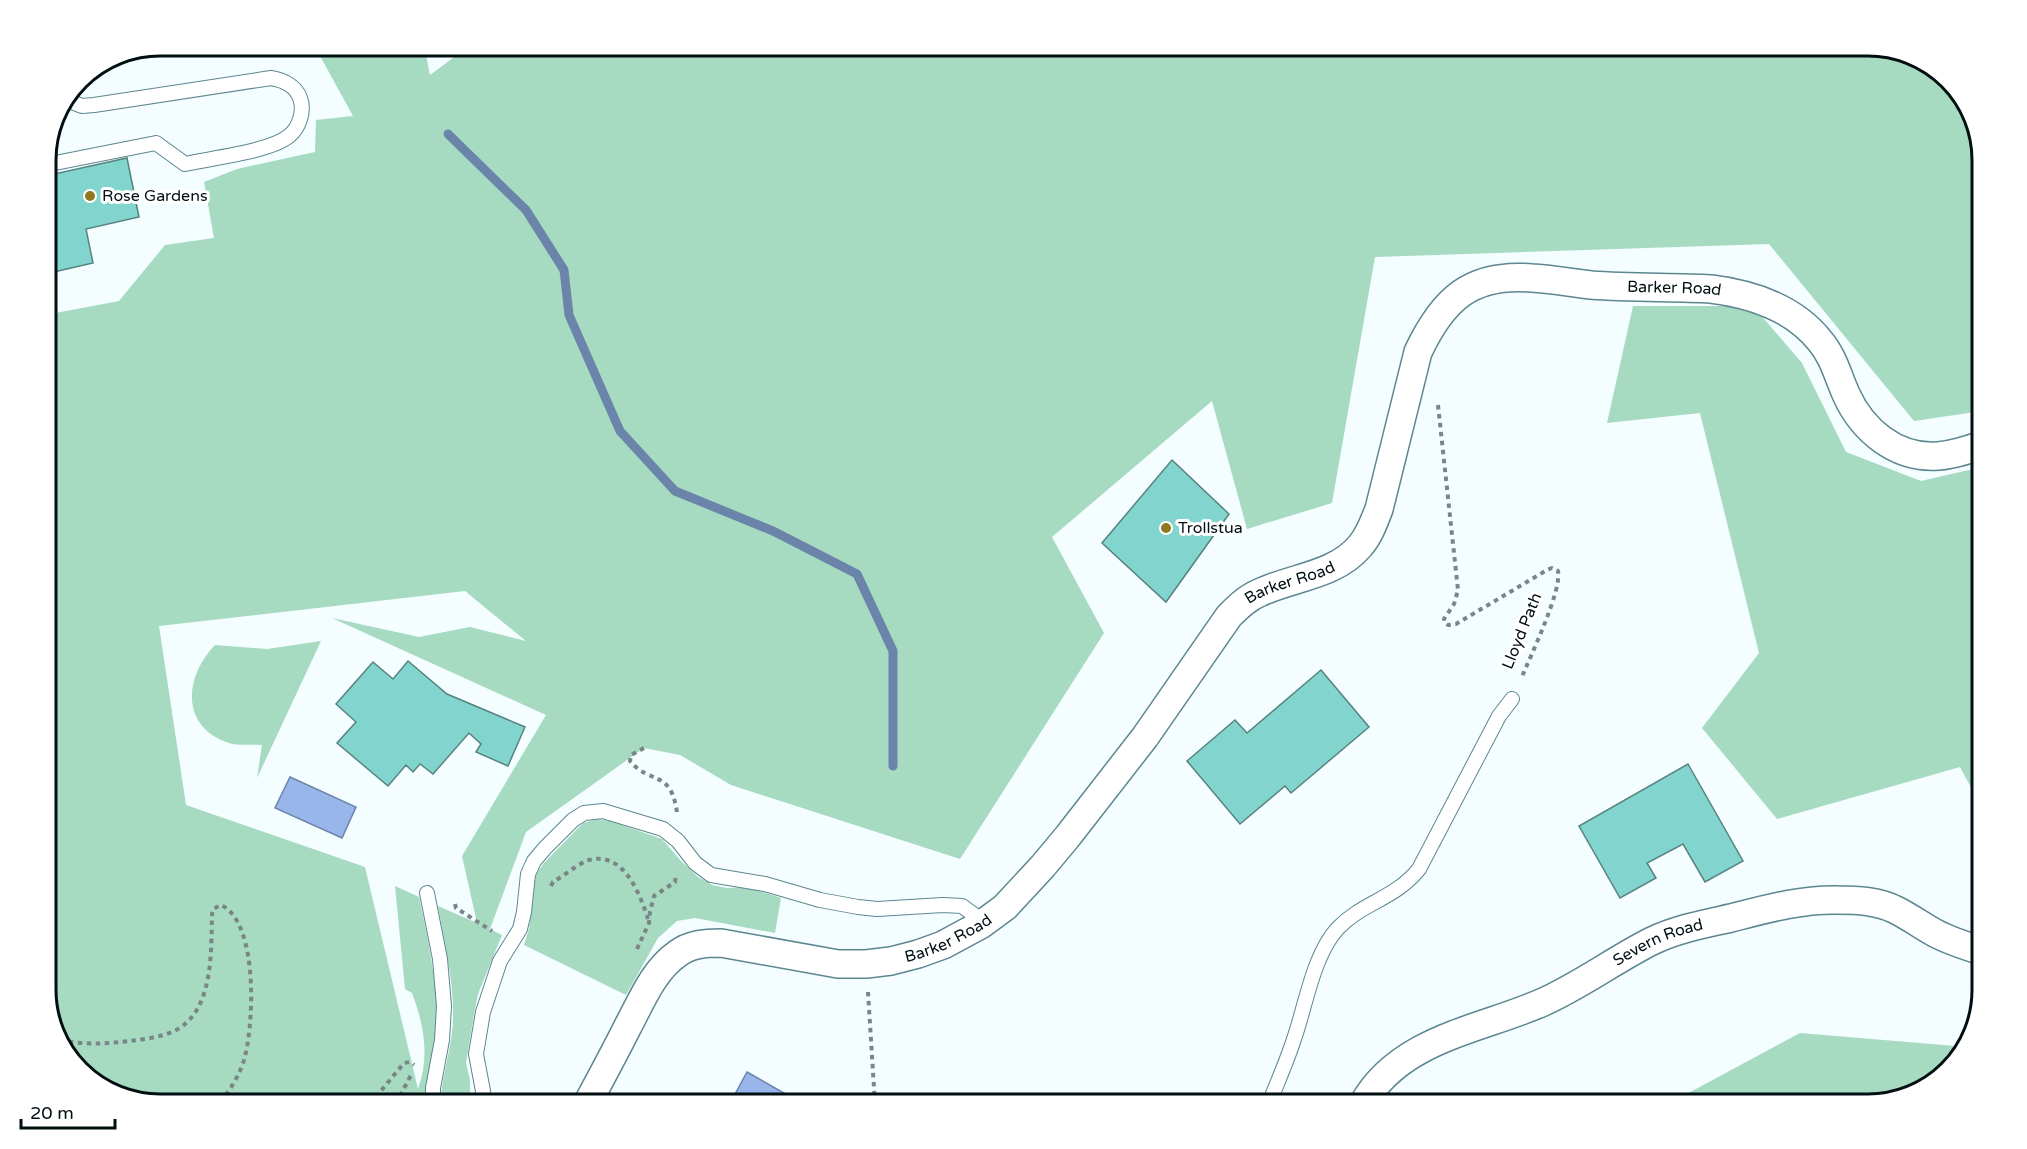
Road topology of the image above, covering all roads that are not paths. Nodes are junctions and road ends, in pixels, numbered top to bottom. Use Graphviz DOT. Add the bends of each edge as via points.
graph roads {
  1 [pos="73,102"];
  2 [pos="56,163"];
  3 [pos="1971,449"];
  4 [pos="1512,699"];
  5 [pos="427,893"];
  6 [pos="982,924"];
  7 [pos="1972,947"];
  8 [pos="433,1094"];
  9 [pos="483,1094"];
  10 [pos="592,1094"];
  11 [pos="1273,1094"];
  12 [pos="1370,1094"];
  1 -- 2 [label="lane" via="94,105 271,78 295,89 302,107 296,129 288,137 261,148 185,164 156,143"];
  3 -- 6 [label="street, Barker Road" via="1936,457 1911,454 1875,435 1854,409 1820,340 1794,317 1760,300 1712,289 1532,278 1490,279 1476,284 1462,291 1443,311 1418,352 1379,509 1360,547 1336,566 1256,594 1240,605 1068,836 1005,907"];
  4 -- 11 [label="lane" via="1499,716 1419,868 1398,890 1356,912 1330,939"];
  5 -- 8 [label="lane" via="440,959 444,1006"];
  6 -- 9 [label="lane" via="962,906 858,907 711,875 694,863 663,829 603,811 584,813 553,840 531,867 520,929 497,968 483,1012 476,1054"];
  6 -- 10 [label="street, Barker Road" via="918,954 866,964 837,964 721,943 688,948 660,970"];
  7 -- 12 [label="street, Severn Road" via="1935,933 1890,908 1858,901 1798,902 1683,929 1651,942 1543,1002 1423,1048 1396,1065"];
}
